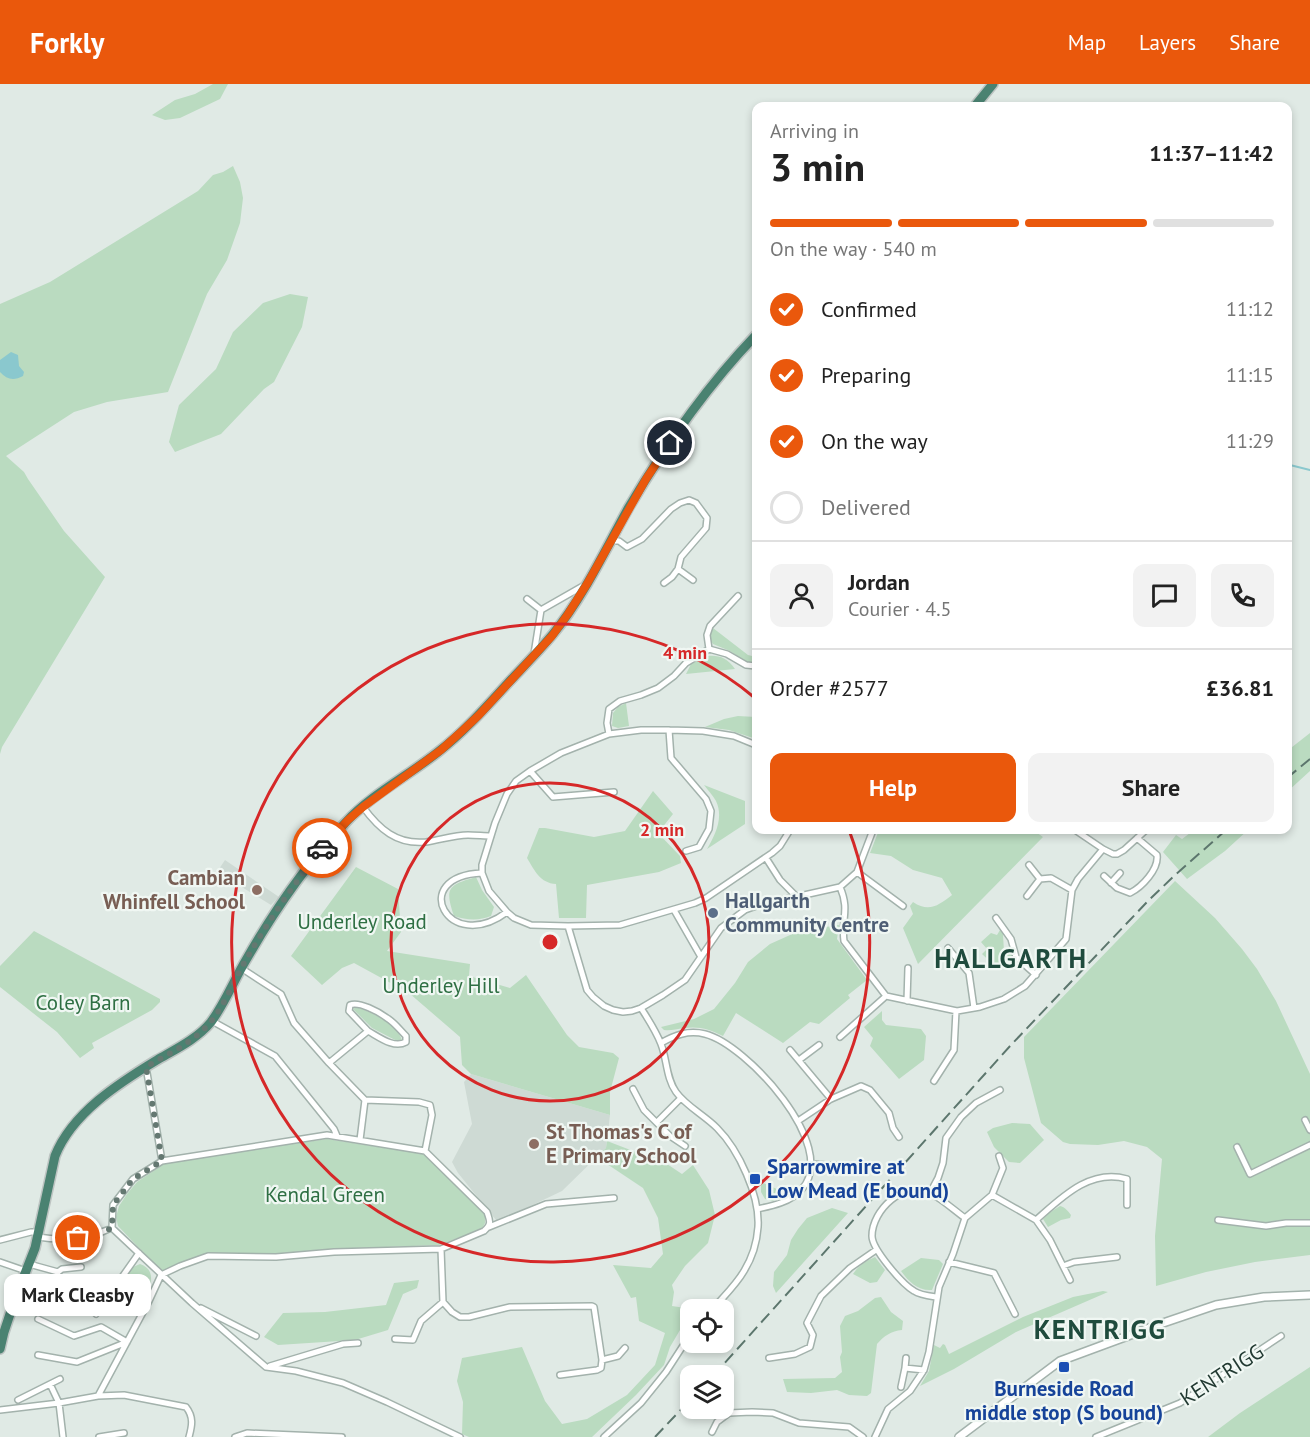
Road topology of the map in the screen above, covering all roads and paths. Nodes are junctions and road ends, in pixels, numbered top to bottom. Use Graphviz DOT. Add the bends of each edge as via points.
graph roads {
  1 [pos="993,84"];
  2 [pos="978,102"];
  3 [pos="752,340"];
  4 [pos="612,539"];
  5 [pos="678,569"];
  6 [pos="693,580"];
  7 [pos="587,584"];
  8 [pos="664,584"];
  9 [pos="738,596"];
  10 [pos="527,599"];
  11 [pos="541,610"];
  12 [pos="709,649"];
  13 [pos="534,655"];
  14 [pos="752,666"];
  15 [pos="669,730"];
  16 [pos="609,734"];
  17 [pos="752,743"];
  18 [pos="530,771"];
  19 [pos="614,792"];
  20 [pos="363,807"];
  21 [pos="788,834"];
  22 [pos="871,834"];
  23 [pos="1082,834"];
  24 [pos="1142,834"];
  25 [pos="491,836"];
  26 [pos="1137,838"];
  27 [pos="1103,849"];
  28 [pos="686,851"];
  29 [pos="766,858"];
  30 [pos="1029,865"];
  31 [pos="857,872"];
  32 [pos="482,873"];
  33 [pos="1120,873"];
  34 [pos="1104,876"];
  35 [pos="1040,879"];
  36 [pos="1111,883"];
  37 [pos="840,887"];
  38 [pos="1072,890"];
  39 [pos="796,896"];
  40 [pos="1027,896"];
  41 [pos="903,906"];
  42 [pos="674,909"];
  43 [pos="507,912"];
  44 [pos="996,918"];
  45 [pos="568,926"];
  46 [pos="948,948"];
  47 [pos="700,957"];
  48 [pos="241,968"];
  49 [pos="908,968"];
  50 [pos="1036,975"];
  51 [pos="886,996"];
  52 [pos="907,1001"];
  53 [pos="641,1008"];
  54 [pos="974,1008"];
  55 [pos="956,1011"];
  56 [pos="212,1021"];
  57 [pos="368,1031"];
  58 [pos="840,1037"];
  59 [pos="661,1042"];
  60 [pos="819,1045"];
  61 [pos="790,1050"];
  62 [pos="799,1060"];
  63 [pos="329,1063"];
  64 [pos="146,1067"];
  65 [pos="934,1081"];
  66 [pos="633,1089"];
  67 [pos="1000,1090"];
  68 [pos="681,1098"];
  69 [pos="831,1099"];
  70 [pos="365,1100"];
  71 [pos="1305,1120"];
  72 [pos="798,1121"];
  73 [pos="657,1122"];
  74 [pos="1310,1130"];
  75 [pos="337,1136"];
  76 [pos="899,1137"];
  77 [pos="360,1140"];
  78 [pos="1310,1145"];
  79 [pos="685,1146"];
  80 [pos="1237,1148"];
  81 [pos="425,1151"];
  82 [pos="999,1156"];
  83 [pos="162,1161"];
  84 [pos="812,1164"];
  85 [pos="841,1166"];
  86 [pos="930,1192"];
  87 [pos="992,1195"];
  88 [pos="614,1198"];
  89 [pos="1127,1205"];
  90 [pos="757,1209"];
  91 [pos="965,1218"];
  92 [pos="1036,1220"];
  93 [pos="1218,1220"];
  94 [pos="1310,1223"];
  95 [pos="489,1227"];
  96 [pos="112,1228"];
  97 [pos="39,1234"];
  98 [pos="0,1240"];
  99 [pos="441,1249"];
  100 [pos="876,1250"];
  101 [pos="140,1253"];
  102 [pos="1117,1257"];
  103 [pos="0,1262"];
  104 [pos="949,1263"];
  105 [pos="1064,1266"];
  106 [pos="81,1267"];
  107 [pos="27,1268"];
  108 [pos="58,1272"];
  109 [pos="161,1275"];
  110 [pos="1070,1280"];
  111 [pos="54,1286"];
  112 [pos="1310,1295"];
  113 [pos="936,1298"];
  114 [pos="721,1299"];
  115 [pos="442,1302"];
  116 [pos="192,1303"];
  117 [pos="96,1314"];
  118 [pos="1015,1314"];
  119 [pos="38,1319"];
  120 [pos="2,1331"];
  121 [pos="256,1336"];
  122 [pos="1281,1336"];
  123 [pos="395,1339"];
  124 [pos="127,1342"];
  125 [pos="358,1344"];
  126 [pos="625,1348"];
  127 [pos="0,1349"];
  128 [pos="680,1350"];
  129 [pos="38,1355"];
  130 [pos="769,1358"];
  131 [pos="906,1358"];
  132 [pos="602,1360"];
  133 [pos="266,1367"];
  134 [pos="905,1368"];
  135 [pos="924,1370"];
  136 [pos="560,1375"];
  137 [pos="60,1379"];
  138 [pos="50,1384"];
  139 [pos="901,1387"];
  140 [pos="98,1395"];
  141 [pos="18,1400"];
  142 [pos="59,1403"];
  143 [pos="0,1410"];
  144 [pos="711,1432"];
  145 [pos="124,1433"];
  146 [pos="63,1437"];
  147 [pos="99,1437"];
  148 [pos="189,1437"];
  149 [pos="235,1437"];
  150 [pos="342,1437"];
  151 [pos="460,1437"];
  152 [pos="604,1437"];
  153 [pos="863,1437"];
  154 [pos="875,1437"];
  155 [pos="959,1437"];
  156 [pos="1096,1437"];
  1 -- 2 [label="highway"];
  3 -- 4 [label="highway" via="693,410 646,479"];
  4 -- 5 [label="street" via="627,547 642,539 680,503 696,502 707,518 706,528 681,557"];
  4 -- 7 [label="highway"];
  5 -- 6 [label="street"];
  5 -- 8 [label="street"];
  7 -- 11 [label="street"];
  7 -- 13 [label="highway" via="552,636"];
  9 -- 12 [label="street" via="710,626"];
  10 -- 11 [label="street"];
  11 -- 13 [label="street"];
  12 -- 14 [label="street"];
  12 -- 16 [label="street" via="658,688 620,701 609,709"];
  13 -- 20 [label="highway" via="441,750"];
  15 -- 16 [label="street"];
  15 -- 17 [label="street" via="703,731"];
  15 -- 28 [label="street" via="671,758 706,798 711,811 709,829 699,847"];
  16 -- 18 [label="street" via="561,753"];
  18 -- 19 [label="street" via="553,797"];
  18 -- 25 [label="street" via="507,794"];
  20 -- 25 [label="street" via="387,833 405,841"];
  20 -- 48 [label="highway" via="308,866"];
  21 -- 29 [label="street"];
  22 -- 31 [label="street"];
  23 -- 27 [label="street"];
  24 -- 26 [label="street"];
  25 -- 32 [label="street"];
  26 -- 27 [label="street" via="1117,854"];
  26 -- 36 [label="street" via="1158,855 1155,868 1130,893"];
  27 -- 38 [label="street"];
  29 -- 39 [label="street"];
  29 -- 42 [label="street" via="706,898"];
  30 -- 35 [label="street"];
  31 -- 37 [label="street"];
  31 -- 41 [label="street"];
  32 -- 43 [label="street" via="489,891"];
  32 -- 43 [label="street" via="450,881 441,897 446,913 455,922 479,926"];
  33 -- 36 [label="street"];
  34 -- 36 [label="street"];
  35 -- 38 [label="street" via="1051,878"];
  35 -- 40 [label="street"];
  37 -- 39 [label="street"];
  37 -- 51 [label="street" via="845,898 844,940"];
  38 -- 50 [label="street" via="1066,939"];
  39 -- 47 [label="street" via="745,910 721,928"];
  42 -- 45 [label="street" via="620,925"];
  42 -- 47 [label="street"];
  43 -- 45 [label="street" via="531,925"];
  44 -- 50 [label="street" via="1011,939 1016,957"];
  45 -- 53 [label="street" via="583,980 593,998 613,1010"];
  46 -- 54 [label="street" via="969,973"];
  47 -- 53 [label="street" via="685,980"];
  48 -- 56 [label="highway"];
  48 -- 63 [label="street" via="281,993 294,1023"];
  49 -- 52 [label="street"];
  50 -- 54 [label="street" via="1004,999"];
  51 -- 52 [label="street"];
  51 -- 58 [label="street"];
  52 -- 55 [label="street"];
  53 -- 59 [label="street"];
  54 -- 55 [label="street"];
  55 -- 65 [label="street" via="954,1050"];
  56 -- 64 [label="highway" via="188,1042"];
  56 -- 75 [label="street" via="274,1056"];
  57 -- 57 [label="street" via="394,1044 406,1042 406,1036 389,1018 353,1003 349,1011"];
  57 -- 63 [label="street"];
  59 -- 68 [label="street" via="669,1078"];
  59 -- 72 [label="street" via="691,1032 707,1035 736,1051 775,1089"];
  60 -- 62 [label="street"];
  61 -- 62 [label="street"];
  62 -- 69 [label="street"];
  63 -- 70 [label="street"];
  64 -- 83 [label="street"];
  64 -- 97 [label="highway" via="107,1094 64,1137 55,1156"];
  66 -- 73 [label="street" via="644,1110"];
  67 -- 86 [label="street" via="976,1103 946,1138 943,1163"];
  68 -- 73 [label="street"];
  68 -- 90 [label="street" via="718,1128 735,1150"];
  69 -- 72 [label="street"];
  69 -- 76 [label="street" via="861,1086 870,1090 889,1113"];
  70 -- 77 [label="street"];
  70 -- 81 [label="street" via="430,1105 432,1115"];
  71 -- 74 [label="street"];
  72 -- 84 [label="street"];
  73 -- 79 [label="street"];
  75 -- 77 [label="street"];
  75 -- 83 [label="street"];
  77 -- 81 [label="street"];
  78 -- 80 [label="street" via="1250,1174"];
  81 -- 95 [label="street" via="487,1212"];
  82 -- 87 [label="street" via="1003,1168"];
  83 -- 96 [label="street" via="133,1179 113,1205"];
  84 -- 85 [label="street"];
  84 -- 90 [label="street" via="803,1189 790,1199"];
  86 -- 91 [label="street"];
  86 -- 100 [label="street" via="905,1191 891,1200 876,1217 872,1237"];
  87 -- 91 [label="street"];
  87 -- 92 [label="street"];
  88 -- 95 [label="street" via="546,1204"];
  89 -- 92 [label="street" via="1127,1179 1104,1176 1063,1196"];
  90 -- 114 [label="street" via="758,1227 750,1259"];
  91 -- 104 [label="street"];
  92 -- 105 [label="street"];
  93 -- 94 [label="street" via="1258,1226"];
  95 -- 99 [label="street"];
  96 -- 97 [label="street" via="78,1238 55,1239"];
  96 -- 101 [label="street"];
  97 -- 98 [label="street" via="31,1232"];
  97 -- 107 [label="highway"];
  99 -- 109 [label="street" via="276,1257 208,1256"];
  99 -- 115 [label="street"];
  100 -- 113 [label="street" via="914,1292"];
  100 -- 130 [label="street" via="821,1296 807,1323 813,1335 810,1347"];
  101 -- 109 [label="street"];
  101 -- 117 [label="street"];
  102 -- 105 [label="street"];
  103 -- 107 [label="street"];
  104 -- 113 [label="street"];
  104 -- 118 [label="street" via="994,1273"];
  105 -- 110 [label="street"];
  106 -- 108 [label="street"];
  107 -- 108 [label="street"];
  107 -- 120 [label="highway"];
  108 -- 111 [label="street"];
  109 -- 116 [label="street"];
  109 -- 124 [label="street"];
  112 -- 155 [label="street" via="1216,1305 1060,1361"];
  113 -- 135 [label="street"];
  115 -- 123 [label="street" via="421,1321 413,1340"];
  115 -- 132 [label="street" via="460,1317 510,1306 592,1306 596,1310"];
  116 -- 121 [label="street"];
  116 -- 133 [label="street"];
  119 -- 124 [label="street" via="74,1336 101,1327"];
  120 -- 127 [label="highway"];
  122 -- 156 [label="street, KENTRIGG" via="1180,1404"];
  124 -- 129 [label="street" via="77,1362"];
  124 -- 140 [label="street"];
  125 -- 133 [label="street" via="343,1344"];
  126 -- 132 [label="street" via="618,1356"];
  128 -- 152 [label="street" via="641,1403"];
  131 -- 134 [label="street"];
  132 -- 136 [label="street" via="597,1370"];
  133 -- 151 [label="street" via="343,1383"];
  134 -- 135 [label="street"];
  134 -- 139 [label="street"];
  135 -- 154 [label="street" via="910,1390 888,1408"];
  137 -- 138 [label="street"];
  138 -- 141 [label="street"];
  138 -- 142 [label="street"];
  140 -- 142 [label="street"];
  140 -- 148 [label="street" via="124,1395 186,1407 192,1417"];
  142 -- 143 [label="street"];
  142 -- 146 [label="street"];
  144 -- 153 [label="street" via="729,1413 752,1412 773,1413 799,1423 849,1427"];
  145 -- 147 [label="street"];
  149 -- 150 [label="street" via="247,1433"];
}
